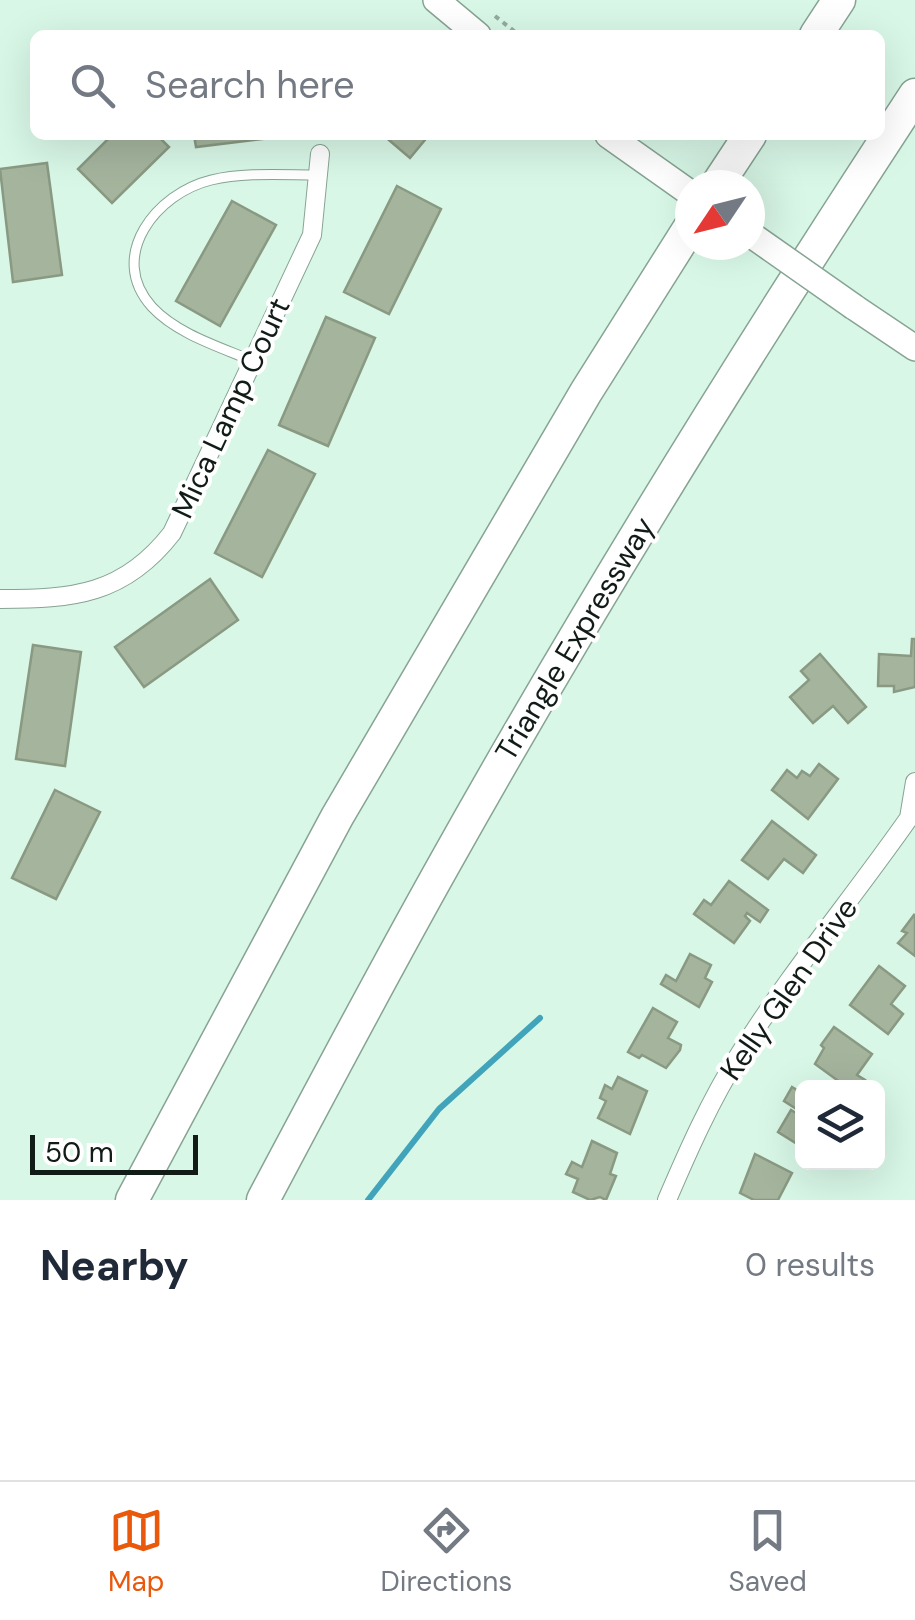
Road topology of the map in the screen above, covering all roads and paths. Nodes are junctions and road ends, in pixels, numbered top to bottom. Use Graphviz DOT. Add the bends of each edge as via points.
graph roads {
  1 [pos="436,0"];
  2 [pos="839,0"];
  3 [pos="485,25"];
  4 [pos="819,30"];
  5 [pos="915,95"];
  6 [pos="615,140"];
  7 [pos="747,140"];
  8 [pos="320,154"];
  9 [pos="727,170"];
  10 [pos="318,174"];
  11 [pos="675,182"];
  12 [pos="765,245"];
  13 [pos="675,251"];
  14 [pos="915,348"];
  15 [pos="253,362"];
  16 [pos="0,599"];
  17 [pos="915,782"];
  18 [pos="132,1200"];
  19 [pos="263,1200"];
  20 [pos="667,1200"];
  1 -- 3 [label="street"];
  2 -- 4 [label="highway"];
  5 -- 19 [label="highway, Triangle Expressway" via="753,344 570,646"];
  6 -- 11 [label="street"];
  7 -- 9 [label="highway"];
  8 -- 10 [label="street, Mica Lamp Court"];
  10 -- 15 [label="street, Mica Lamp Court" via="312,236"];
  10 -- 15 [label="lane" via="210,180 171,198 144,226 135,267 152,306 192,335"];
  12 -- 14 [label="street, bridge"];
  13 -- 18 [label="highway" via="394,719"];
  15 -- 16 [label="street, Mica Lamp Court" via="181,518 148,560 84,594"];
  17 -- 20 [label="street, Kelly Glen Drive" via="908,818 737,1058"];
}
